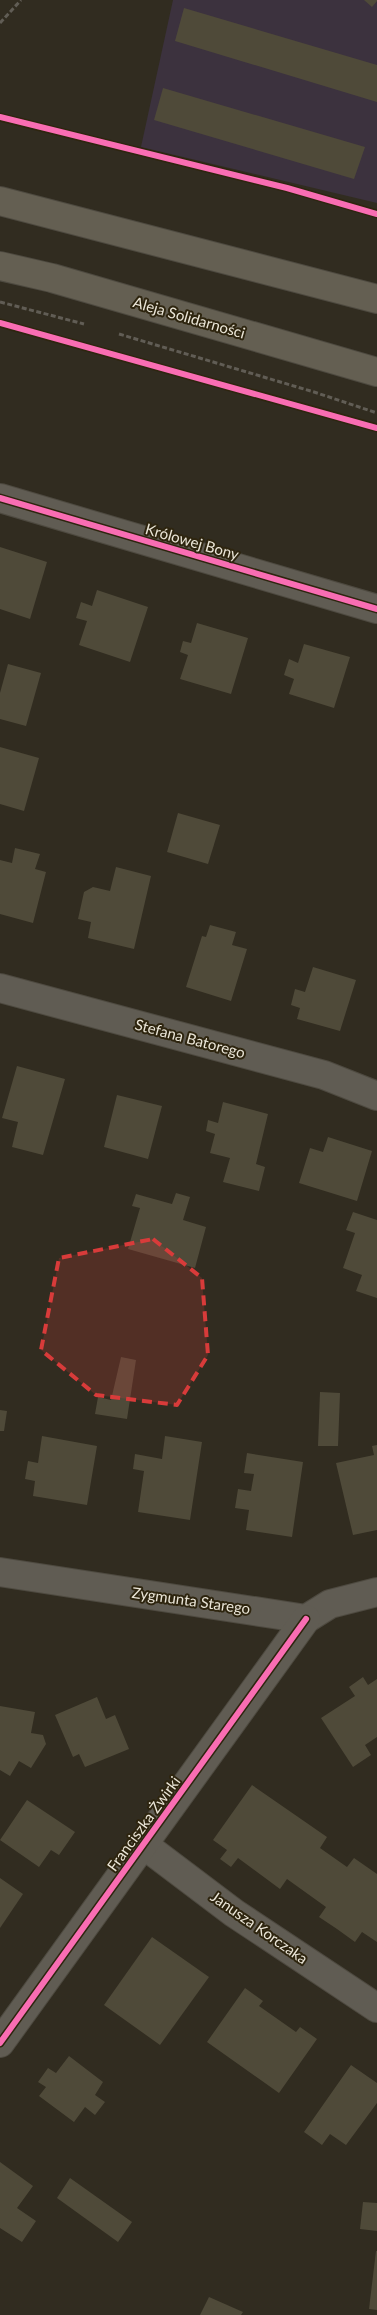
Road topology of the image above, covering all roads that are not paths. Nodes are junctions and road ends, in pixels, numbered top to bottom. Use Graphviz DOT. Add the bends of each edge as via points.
graph roads {
  1 [pos="0,201"];
  2 [pos="0,266"];
  3 [pos="377,299"];
  4 [pos="377,372"];
  5 [pos="0,498"];
  6 [pos="377,609"];
  7 [pos="0,988"];
  8 [pos="377,1096"];
  9 [pos="0,1572"];
  10 [pos="377,1592"];
  11 [pos="306,1618"];
  12 [pos="144,1845"];
  13 [pos="377,2008"];
  14 [pos="0,2042"];
  1 -- 3 [label="main road"];
  2 -- 4 [label="main road, Aleja Solidarności" via="52,278"];
  5 -- 6 [label="street, Królowej Bony"];
  7 -- 8 [label="street, Stefana Batorego" via="324,1075"];
  9 -- 11 [label="street, Zygmunta Starego"];
  10 -- 11 [label="street" via="330,1604"];
  11 -- 12 [label="street, Franciszka Żwirki"];
  12 -- 13 [label="street, Janusza Korczaka" via="234,1913"];
  12 -- 14 [label="street, Franciszka Żwirki"];
}
